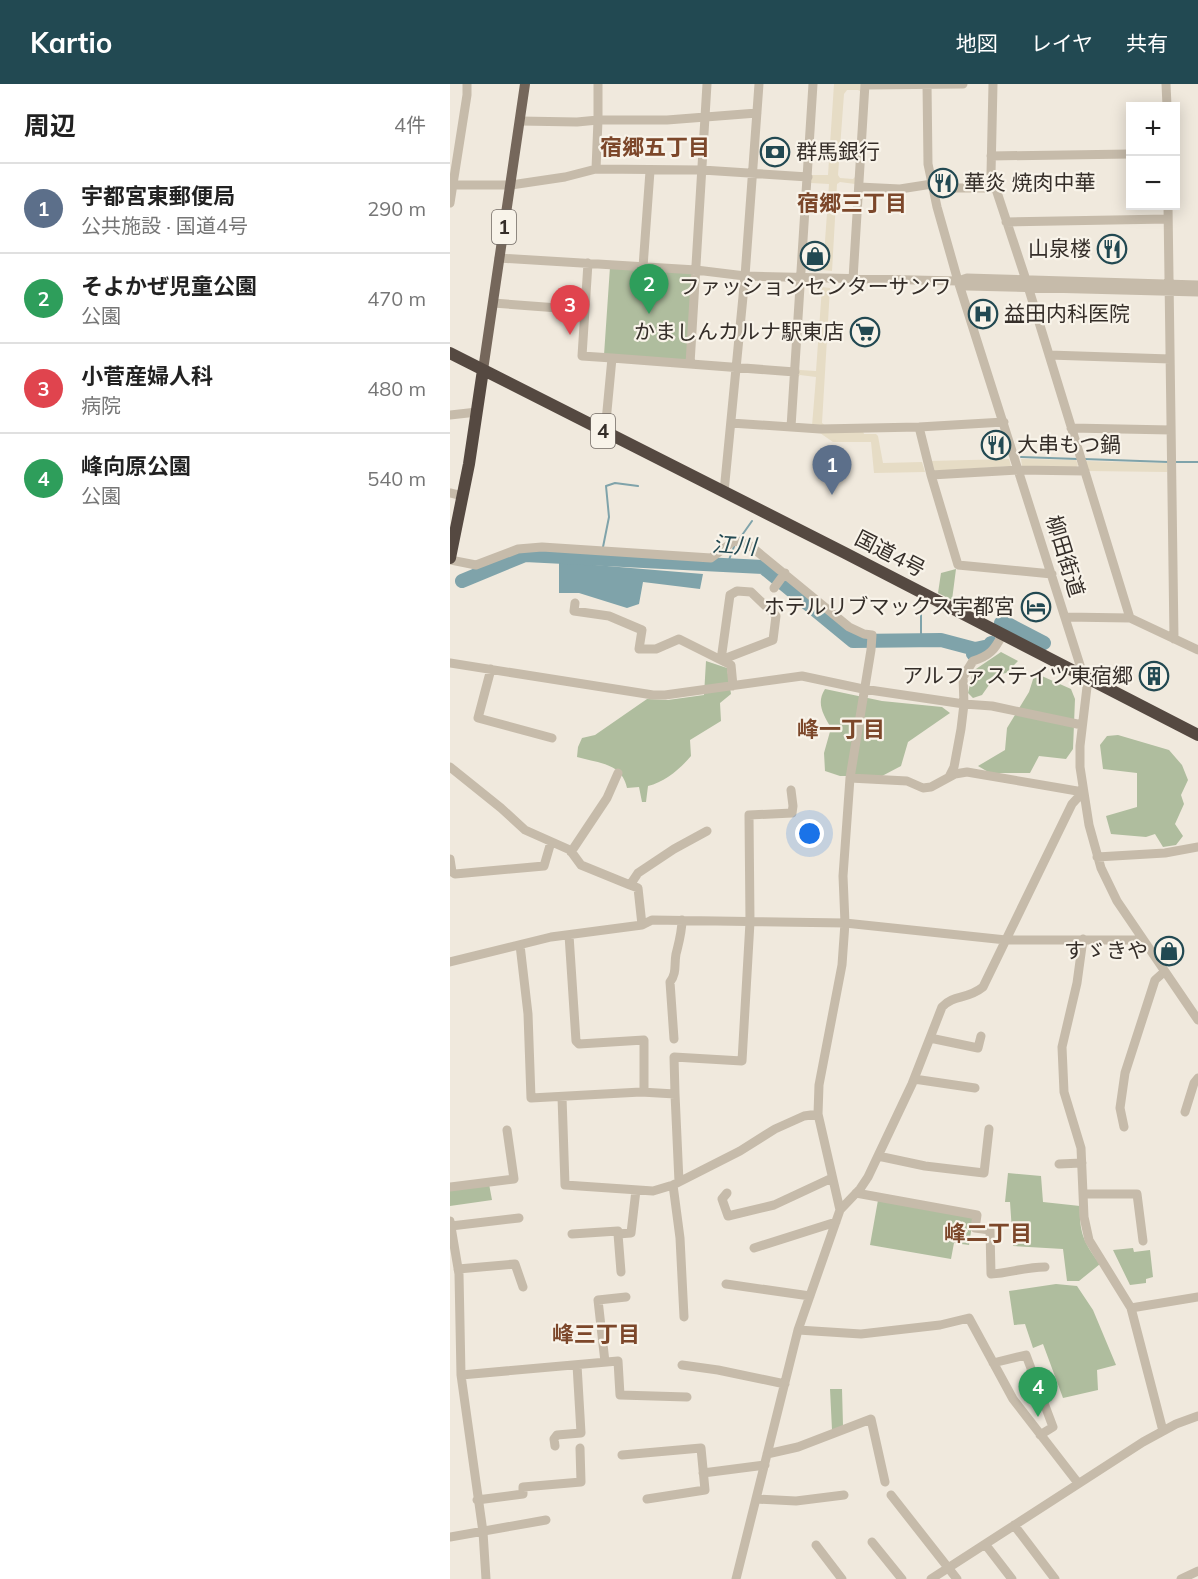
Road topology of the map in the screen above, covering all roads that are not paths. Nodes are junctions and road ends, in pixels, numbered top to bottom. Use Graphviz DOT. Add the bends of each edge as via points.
graph roads {
  1 [pos="467,84"];
  2 [pos="525,84"];
  3 [pos="598,84"];
  4 [pos="706,84"];
  5 [pos="759,84"];
  6 [pos="813,84"];
  7 [pos="865,84"];
  8 [pos="963,84"];
  9 [pos="993,84"];
  10 [pos="1166,84"];
  11 [pos="927,85"];
  12 [pos="1167,102"];
  13 [pos="757,113"];
  14 [pos="705,117"];
  15 [pos="598,120"];
  16 [pos="520,121"];
  17 [pos="1126,154"];
  18 [pos="991,156"];
  19 [pos="596,170"];
  20 [pos="702,170"];
  21 [pos="650,171"];
  22 [pos="753,172"];
  23 [pos="808,177"];
  24 [pos="452,185"];
  25 [pos="511,185"];
  26 [pos="932,186"];
  27 [pos="859,187"];
  28 [pos="995,188"];
  29 [pos="450,203"];
  30 [pos="1168,210"];
  31 [pos="1168,219"];
  32 [pos="1006,222"];
  33 [pos="499,258"];
  34 [pos="588,263"];
  35 [pos="643,267"];
  36 [pos="696,270"];
  37 [pos="745,276"];
  38 [pos="802,277"];
  39 [pos="853,279"];
  40 [pos="958,281"];
  41 [pos="1027,284"];
  42 [pos="1198,285"];
  43 [pos="1169,288"];
  44 [pos="1198,292"];
  45 [pos="493,303"];
  46 [pos="585,310"];
  47 [pos="450,353"];
  48 [pos="1049,355"];
  49 [pos="612,358"];
  50 [pos="1170,359"];
  51 [pos="690,364"];
  52 [pos="736,368"];
  53 [pos="483,370"];
  54 [pos="795,372"];
  55 [pos="477,412"];
  56 [pos="450,415"];
  57 [pos="1004,422"];
  58 [pos="731,423"];
  59 [pos="791,427"];
  60 [pos="919,427"];
  61 [pos="1071,428"];
  62 [pos="1171,430"];
  63 [pos="605,432"];
  64 [pos="1019,470"];
  65 [pos="1085,471"];
  66 [pos="932,475"];
  67 [pos="724,492"];
  68 [pos="450,493"];
  69 [pos="463,496"];
  70 [pos="452,539"];
  71 [pos="450,559"];
  72 [pos="784,574"];
  73 [pos="1052,574"];
  74 [pos="775,586"];
  75 [pos="574,603"];
  76 [pos="1065,617"];
  77 [pos="1130,618"];
  78 [pos="1002,635"];
  79 [pos="1174,639"];
  80 [pos="1198,650"];
  81 [pos="721,660"];
  82 [pos="450,663"];
  83 [pos="491,669"];
  84 [pos="1083,675"];
  85 [pos="733,686"];
  86 [pos="863,689"];
  87 [pos="964,704"];
  88 [pos="1082,725"];
  89 [pos="1198,735"];
  90 [pos="552,738"];
  91 [pos="450,767"];
  92 [pos="618,773"];
  93 [pos="949,777"];
  94 [pos="850,778"];
  95 [pos="791,790"];
  96 [pos="1083,792"];
  97 [pos="707,831"];
  98 [pos="550,842"];
  99 [pos="1198,847"];
  100 [pos="571,852"];
  101 [pos="1097,857"];
  102 [pos="450,859"];
  103 [pos="630,885"];
  104 [pos="682,920"];
  105 [pos="750,922"];
  106 [pos="845,922"];
  107 [pos="642,925"];
  108 [pos="568,935"];
  109 [pos="1083,939"];
  110 [pos="1006,940"];
  111 [pos="1143,940"];
  112 [pos="520,945"];
  113 [pos="450,962"];
  114 [pos="1164,972"];
  115 [pos="1198,1020"];
  116 [pos="981,1036"];
  117 [pos="930,1038"];
  118 [pos="674,1039"];
  119 [pos="1198,1078"];
  120 [pos="914,1079"];
  121 [pos="975,1088"];
  122 [pos="644,1092"];
  123 [pos="675,1094"];
  124 [pos="562,1097"];
  125 [pos="1185,1112"];
  126 [pos="818,1114"];
  127 [pos="1124,1127"];
  128 [pos="989,1129"];
  129 [pos="507,1130"];
  130 [pos="878,1156"];
  131 [pos="1082,1163"];
  132 [pos="1059,1164"];
  133 [pos="832,1178"];
  134 [pos="676,1184"];
  135 [pos="450,1186"];
  136 [pos="636,1190"];
  137 [pos="727,1192"];
  138 [pos="856,1193"];
  139 [pos="1084,1194"];
  140 [pos="840,1210"];
  141 [pos="519,1218"];
  142 [pos="450,1221"];
  143 [pos="836,1222"];
  144 [pos="451,1226"];
  145 [pos="572,1234"];
  146 [pos="618,1234"];
  147 [pos="1143,1241"];
  148 [pos="754,1248"];
  149 [pos="1045,1267"];
  150 [pos="458,1269"];
  151 [pos="621,1272"];
  152 [pos="726,1284"];
  153 [pos="522,1287"];
  154 [pos="810,1296"];
  155 [pos="1198,1296"];
  156 [pos="626,1297"];
  157 [pos="1131,1308"];
  158 [pos="684,1317"];
  159 [pos="798,1330"];
  160 [pos="605,1362"];
  161 [pos="993,1363"];
  162 [pos="577,1365"];
  163 [pos="682,1365"];
  164 [pos="461,1375"];
  165 [pos="785,1384"];
  166 [pos="687,1397"];
  167 [pos="1198,1416"];
  168 [pos="1163,1431"];
  169 [pos="1040,1435"];
  170 [pos="555,1446"];
  171 [pos="580,1448"];
  172 [pos="767,1454"];
  173 [pos="622,1455"];
  174 [pos="765,1465"];
  175 [pos="703,1473"];
  176 [pos="885,1482"];
  177 [pos="1078,1483"];
  178 [pos="844,1495"];
  179 [pos="891,1495"];
  180 [pos="647,1499"];
  181 [pos="756,1499"];
  182 [pos="477,1500"];
  183 [pos="546,1520"];
  184 [pos="1014,1525"];
  185 [pos="483,1532"];
  186 [pos="450,1537"];
  187 [pos="872,1542"];
  188 [pos="985,1544"];
  189 [pos="816,1545"];
  190 [pos="948,1568"];
  191 [pos="1198,1570"];
  192 [pos="486,1579"];
  193 [pos="736,1579"];
  194 [pos="842,1579"];
  195 [pos="902,1579"];
  196 [pos="931,1579"];
  197 [pos="957,1579"];
  198 [pos="1012,1579"];
  199 [pos="1055,1579"];
  200 [pos="1181,1579"];
  1 -- 24 [label="street"];
  2 -- 16 [label="main road, 1"];
  3 -- 15 [label="street"];
  4 -- 14 [label="street"];
  5 -- 13 [label="street"];
  6 -- 23 [label="street"];
  7 -- 11 [label="street"];
  7 -- 27 [label="street"];
  8 -- 11 [label="street"];
  9 -- 18 [label="street"];
  10 -- 12 [label="street"];
  11 -- 26 [label="street, 柳田街道"];
  13 -- 14 [label="street"];
  13 -- 22 [label="street"];
  14 -- 15 [label="street"];
  14 -- 20 [label="street"];
  15 -- 16 [label="street"];
  15 -- 19 [label="street"];
  16 -- 25 [label="main road, 1"];
  17 -- 18 [label="street"];
  18 -- 28 [label="street"];
  19 -- 21 [label="street"];
  19 -- 25 [label="street"];
  20 -- 21 [label="street"];
  20 -- 22 [label="street"];
  20 -- 36 [label="street"];
  21 -- 35 [label="street"];
  22 -- 23 [label="street"];
  22 -- 37 [label="street"];
  23 -- 38 [label="street"];
  24 -- 25 [label="street"];
  24 -- 29 [label="street"];
  25 -- 33 [label="main road, 1"];
  26 -- 27 [label="street"];
  26 -- 28 [label="street"];
  26 -- 40 [label="street, 柳田街道"];
  27 -- 39 [label="street"];
  28 -- 32 [label="street"];
  30 -- 31 [label="street"];
  31 -- 32 [label="street"];
  31 -- 43 [label="street"];
  32 -- 41 [label="street"];
  33 -- 34 [label="street"];
  33 -- 45 [label="main road, 1"];
  34 -- 35 [label="street"];
  34 -- 46 [label="street"];
  35 -- 36 [label="street"];
  36 -- 37 [label="street"];
  36 -- 51 [label="street"];
  37 -- 38 [label="street"];
  37 -- 52 [label="street"];
  38 -- 39 [label="street"];
  38 -- 54 [label="street"];
  39 -- 40 [label="street"];
  40 -- 41 [label="street" via="967,278"];
  40 -- 57 [label="street, 柳田街道"];
  41 -- 43 [label="street"];
  41 -- 48 [label="street"];
  42 -- 43 [label="street"];
  43 -- 44 [label="street"];
  43 -- 50 [label="street"];
  45 -- 46 [label="street"];
  45 -- 53 [label="main road, 1"];
  46 -- 49 [label="street" via="582,356"];
  47 -- 53 [label="highway, 4"];
  48 -- 50 [label="street"];
  48 -- 61 [label="street"];
  49 -- 51 [label="street"];
  49 -- 63 [label="street"];
  50 -- 62 [label="street"];
  51 -- 52 [label="street"];
  52 -- 54 [label="street"];
  52 -- 58 [label="street"];
  53 -- 55 [label="highway"];
  53 -- 63 [label="highway, 4"];
  54 -- 59 [label="street"];
  55 -- 56 [label="street"];
  55 -- 69 [label="highway"];
  57 -- 60 [label="street"];
  57 -- 64 [label="street, 柳田街道"];
  58 -- 59 [label="street"];
  58 -- 67 [label="street"];
  59 -- 60 [label="street"];
  60 -- 66 [label="street"];
  61 -- 62 [label="street"];
  61 -- 65 [label="street"];
  62 -- 79 [label="street"];
  63 -- 67 [label="highway, 4"];
  64 -- 65 [label="street"];
  64 -- 66 [label="street"];
  64 -- 73 [label="street, 柳田街道"];
  65 -- 77 [label="street"];
  66 -- 73 [label="street" via="958,565"];
  67 -- 78 [label="highway, 国道4号 / 4"];
  68 -- 69 [label="street"];
  69 -- 70 [label="highway"];
  70 -- 71 [label="highway"];
  71 -- 72 [label="street" via="476,565 518,549 542,547 711,558 734,542 748,544"];
  72 -- 74 [label="street"];
  72 -- 86 [label="street" via="849,627 872,634"];
  73 -- 76 [label="street, 柳田街道"];
  75 -- 81 [label="street" via="574,610 609,616 642,630 639,649 656,649 679,639"];
  76 -- 77 [label="street"];
  76 -- 84 [label="street, 柳田街道"];
  77 -- 79 [label="street"];
  78 -- 84 [label="highway, 国道4号 / 4"];
  78 -- 87 [label="street" via="995,649 973,661 963,677"];
  79 -- 80 [label="street"];
  81 -- 81 [label="street" via="773,640 776,616 751,592 736,591 730,595"];
  81 -- 85 [label="street" via="731,665"];
  82 -- 83 [label="street"];
  83 -- 85 [label="street" via="653,695"];
  83 -- 90 [label="street" via="478,718"];
  84 -- 88 [label="street, 柳田街道" via="1087,692"];
  84 -- 89 [label="highway, 国道4号 / 4"];
  85 -- 86 [label="street" via="802,676"];
  86 -- 87 [label="street"];
  86 -- 94 [label="street"];
  87 -- 88 [label="street"];
  87 -- 93 [label="street"];
  88 -- 96 [label="street, 柳田街道"];
  91 -- 98 [label="street" via="525,830"];
  92 -- 100 [label="street"];
  93 -- 94 [label="street" via="923,788 907,782"];
  93 -- 96 [label="street" via="967,772"];
  94 -- 106 [label="street" via="843,876"];
  95 -- 105 [label="street" via="792,813 749,814"];
  96 -- 101 [label="street, 柳田街道"];
  96 -- 110 [label="street" via="1072,804"];
  97 -- 103 [label="street" via="638,873"];
  98 -- 100 [label="street"];
  98 -- 102 [label="street" via="544,866 455,874"];
  99 -- 101 [label="street"];
  100 -- 103 [label="street" via="581,865"];
  101 -- 111 [label="street, 柳田街道" via="1110,891"];
  103 -- 107 [label="street" via="638,888"];
  104 -- 105 [label="street"];
  104 -- 107 [label="street" via="652,920"];
  104 -- 118 [label="street" via="675,976 670,982"];
  105 -- 106 [label="street"];
  105 -- 123 [label="street" via="742,1061 674,1058"];
  106 -- 110 [label="street"];
  106 -- 126 [label="street" via="842,966 819,1085"];
  107 -- 108 [label="street"];
  108 -- 112 [label="street"];
  108 -- 122 [label="street" via="576,1041 579,1044 644,1040"];
  109 -- 110 [label="street"];
  109 -- 111 [label="street"];
  109 -- 131 [label="street" via="1062,1047 1064,1092"];
  110 -- 117 [label="street" via="983,987 973,995 949,1000 942,1007"];
  111 -- 114 [label="street, 柳田街道"];
  112 -- 113 [label="street"];
  112 -- 124 [label="street" via="528,1014 531,1098"];
  114 -- 115 [label="street, 柳田街道"];
  114 -- 127 [label="street" via="1155,980 1125,1073 1119,1108"];
  116 -- 117 [label="street" via="978,1048"];
  117 -- 120 [label="street"];
  119 -- 125 [label="street"];
  120 -- 121 [label="street"];
  120 -- 130 [label="street"];
  122 -- 123 [label="street"];
  122 -- 124 [label="street"];
  123 -- 134 [label="street"];
  124 -- 136 [label="street" via="565,1185"];
  126 -- 133 [label="street"];
  126 -- 134 [label="street" via="804,1116 775,1130"];
  128 -- 130 [label="street" via="984,1173"];
  129 -- 135 [label="street" via="514,1179"];
  130 -- 138 [label="street"];
  131 -- 132 [label="street"];
  131 -- 139 [label="street"];
  133 -- 137 [label="street" via="774,1205 728,1216 722,1199"];
  133 -- 140 [label="street"];
  134 -- 136 [label="street" via="653,1191"];
  134 -- 158 [label="street"];
  136 -- 146 [label="street" via="631,1233"];
  138 -- 140 [label="street"];
  138 -- 149 [label="street" via="976,1215 975,1228 990,1230 991,1274"];
  139 -- 147 [label="street" via="1137,1194"];
  139 -- 157 [label="street" via="1083,1217 1089,1240"];
  140 -- 143 [label="street"];
  141 -- 144 [label="street"];
  142 -- 144 [label="street"];
  143 -- 148 [label="street"];
  143 -- 154 [label="street"];
  144 -- 150 [label="street"];
  145 -- 146 [label="street" via="618,1230"];
  146 -- 151 [label="street"];
  150 -- 153 [label="street" via="515,1264"];
  150 -- 164 [label="street"];
  152 -- 154 [label="street"];
  154 -- 159 [label="street"];
  155 -- 157 [label="street"];
  156 -- 160 [label="street" via="598,1300"];
  157 -- 168 [label="street"];
  159 -- 161 [label="street" via="861,1334 969,1318"];
  159 -- 165 [label="street"];
  160 -- 162 [label="street"];
  160 -- 166 [label="street" via="618,1361 620,1395"];
  161 -- 169 [label="street" via="1012,1398"];
  161 -- 169 [label="street" via="1026,1355 1053,1426"];
  162 -- 164 [label="street"];
  162 -- 170 [label="street" via="581,1433 557,1435"];
  163 -- 165 [label="street"];
  164 -- 182 [label="street"];
  165 -- 172 [label="street"];
  167 -- 168 [label="street"];
  168 -- 177 [label="street"];
  169 -- 177 [label="street"];
  171 -- 182 [label="street" via="581,1482 523,1487 523,1494"];
  172 -- 174 [label="street"];
  172 -- 176 [label="street" via="798,1447 871,1419"];
  173 -- 175 [label="street" via="701,1448"];
  174 -- 175 [label="street"];
  174 -- 181 [label="street"];
  175 -- 180 [label="street" via="705,1490"];
  177 -- 184 [label="street"];
  178 -- 181 [label="street" via="796,1501"];
  179 -- 190 [label="street"];
  181 -- 193 [label="street"];
  182 -- 185 [label="street"];
  183 -- 185 [label="street"];
  184 -- 188 [label="street"];
  184 -- 199 [label="street"];
  185 -- 186 [label="street"];
  185 -- 192 [label="street"];
  187 -- 195 [label="street"];
  188 -- 190 [label="street"];
  188 -- 198 [label="street"];
  189 -- 194 [label="street"];
  190 -- 196 [label="street"];
  190 -- 197 [label="street"];
  191 -- 200 [label="street"];
}
